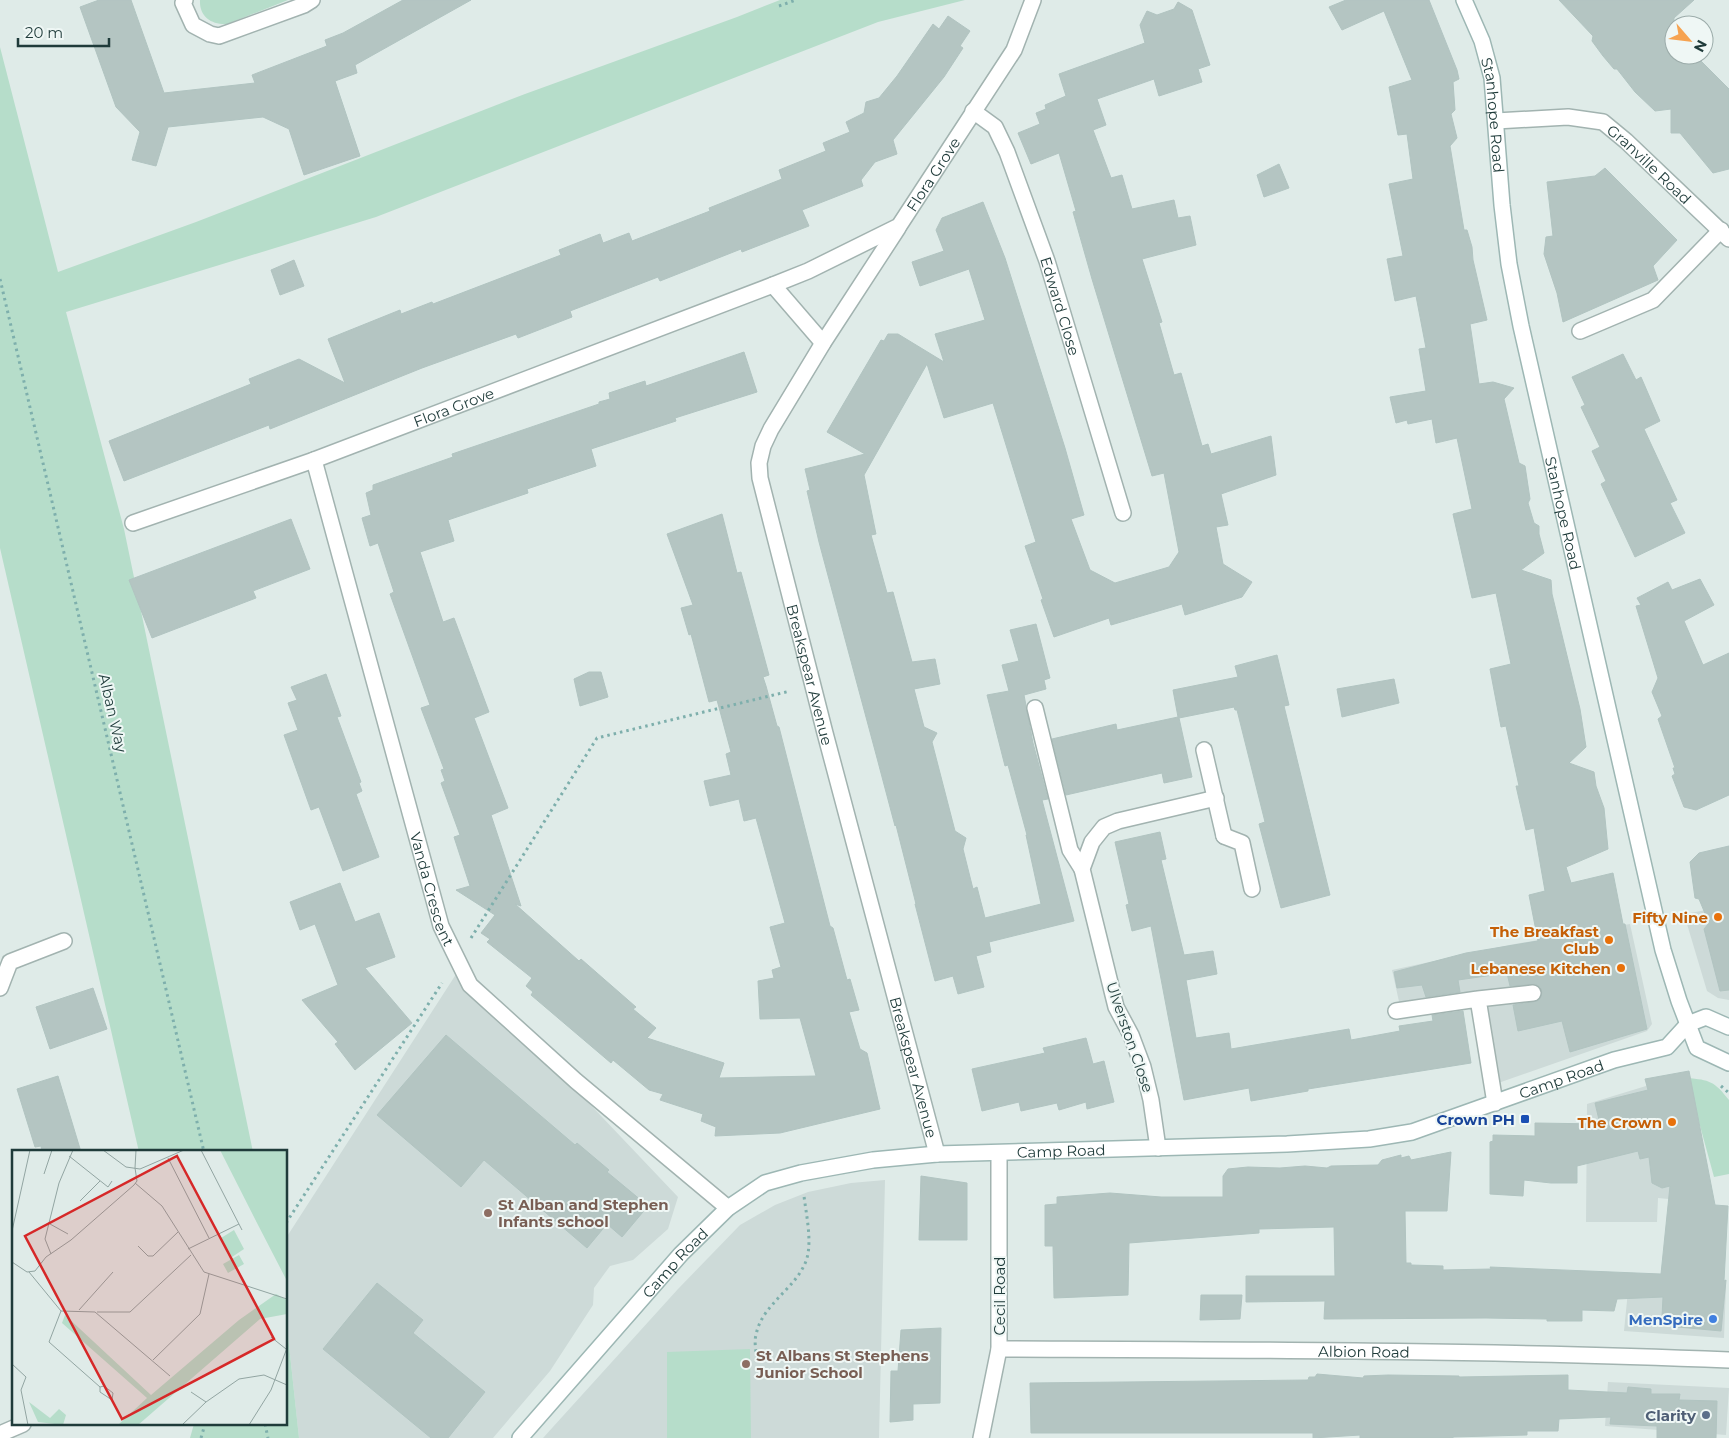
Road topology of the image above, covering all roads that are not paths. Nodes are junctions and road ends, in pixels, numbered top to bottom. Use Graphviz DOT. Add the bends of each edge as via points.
graph roads {
  1 [pos="185,0"];
  2 [pos="312,0"];
  3 [pos="1033,0"];
  4 [pos="1464,0"];
  5 [pos="973,111"];
  6 [pos="1496,121"];
  7 [pos="898,226"];
  8 [pos="1725,235"];
  9 [pos="773,285"];
  10 [pos="1580,331"];
  11 [pos="823,343"];
  12 [pos="314,460"];
  13 [pos="1123,513"];
  14 [pos="133,523"];
  15 [pos="1035,708"];
  16 [pos="1204,750"];
  17 [pos="1216,798"];
  18 [pos="1082,869"];
  19 [pos="1252,889"];
  20 [pos="64,941"];
  21 [pos="0,988"];
  22 [pos="1533,993"];
  23 [pos="1478,999"];
  24 [pos="1396,1011"];
  25 [pos="1688,1024"];
  26 [pos="1729,1027"];
  27 [pos="1729,1063"];
  28 [pos="1495,1103"];
  29 [pos="1158,1148"];
  30 [pos="999,1153"];
  31 [pos="937,1154"];
  32 [pos="728,1208"];
  33 [pos="998,1349"];
  34 [pos="1729,1360"];
  35 [pos="18,1426"];
  36 [pos="0,1434"];
  37 [pos="520,1438"];
  38 [pos="982,1438"];
  1 -- 2 [label="street" via="183,3 193,25 219,36"];
  3 -- 5 [label="street, Flora Grove" via="1014,50"];
  4 -- 6 [label="street, Stanhope Road" via="1482,42 1492,78"];
  5 -- 7 [label="street, Flora Grove"];
  5 -- 13 [label="street, Edward Close" via="995,127 1007,152 1046,261"];
  6 -- 8 [label="street, Granville Road" via="1568,117 1603,122"];
  6 -- 25 [label="street, Stanhope Road" via="1509,264 1521,326 1663,950"];
  7 -- 9 [label="street, Flora Grove"];
  7 -- 11 [label="street, Breakspear Avenue"];
  8 -- 10 [label="street" via="1653,300"];
  9 -- 11 [label="street"];
  9 -- 12 [label="street, Flora Grove"];
  11 -- 31 [label="street, Breakspear Avenue" via="770,429 759,463 760,478"];
  12 -- 14 [label="street, Flora Grove"];
  12 -- 32 [label="street, Vanda Crescent" via="441,926 470,985 576,1081"];
  15 -- 18 [label="street, Ulverston Close" via="1070,850"];
  16 -- 17 [label="street"];
  17 -- 18 [label="street" via="1104,827 1092,842"];
  17 -- 19 [label="street" via="1224,836 1242,843"];
  18 -- 29 [label="street, Ulverston Close" via="1116,1007 1143,1066"];
  20 -- 21 [label="street" via="10,962"];
  22 -- 23 [label="street"];
  23 -- 24 [label="street"];
  23 -- 28 [label="street"];
  25 -- 26 [label="street" via="1706,1017"];
  25 -- 27 [label="street, Stanhope Road" via="1697,1048"];
  25 -- 28 [label="street, Camp Road" via="1667,1047 1614,1060"];
  28 -- 29 [label="street, Camp Road" via="1412,1132 1369,1139"];
  29 -- 30 [label="street, Camp Road"];
  30 -- 31 [label="street, Camp Road"];
  30 -- 33 [label="street, Cecil Road"];
  31 -- 32 [label="street, Camp Road" via="801,1172 765,1183"];
  32 -- 37 [label="street, Camp Road" via="681,1254"];
  33 -- 34 [label="street, Albion Road" via="1296,1350"];
  33 -- 38 [label="street, Cecil Road"];
  35 -- 36 [label="street"];
}
